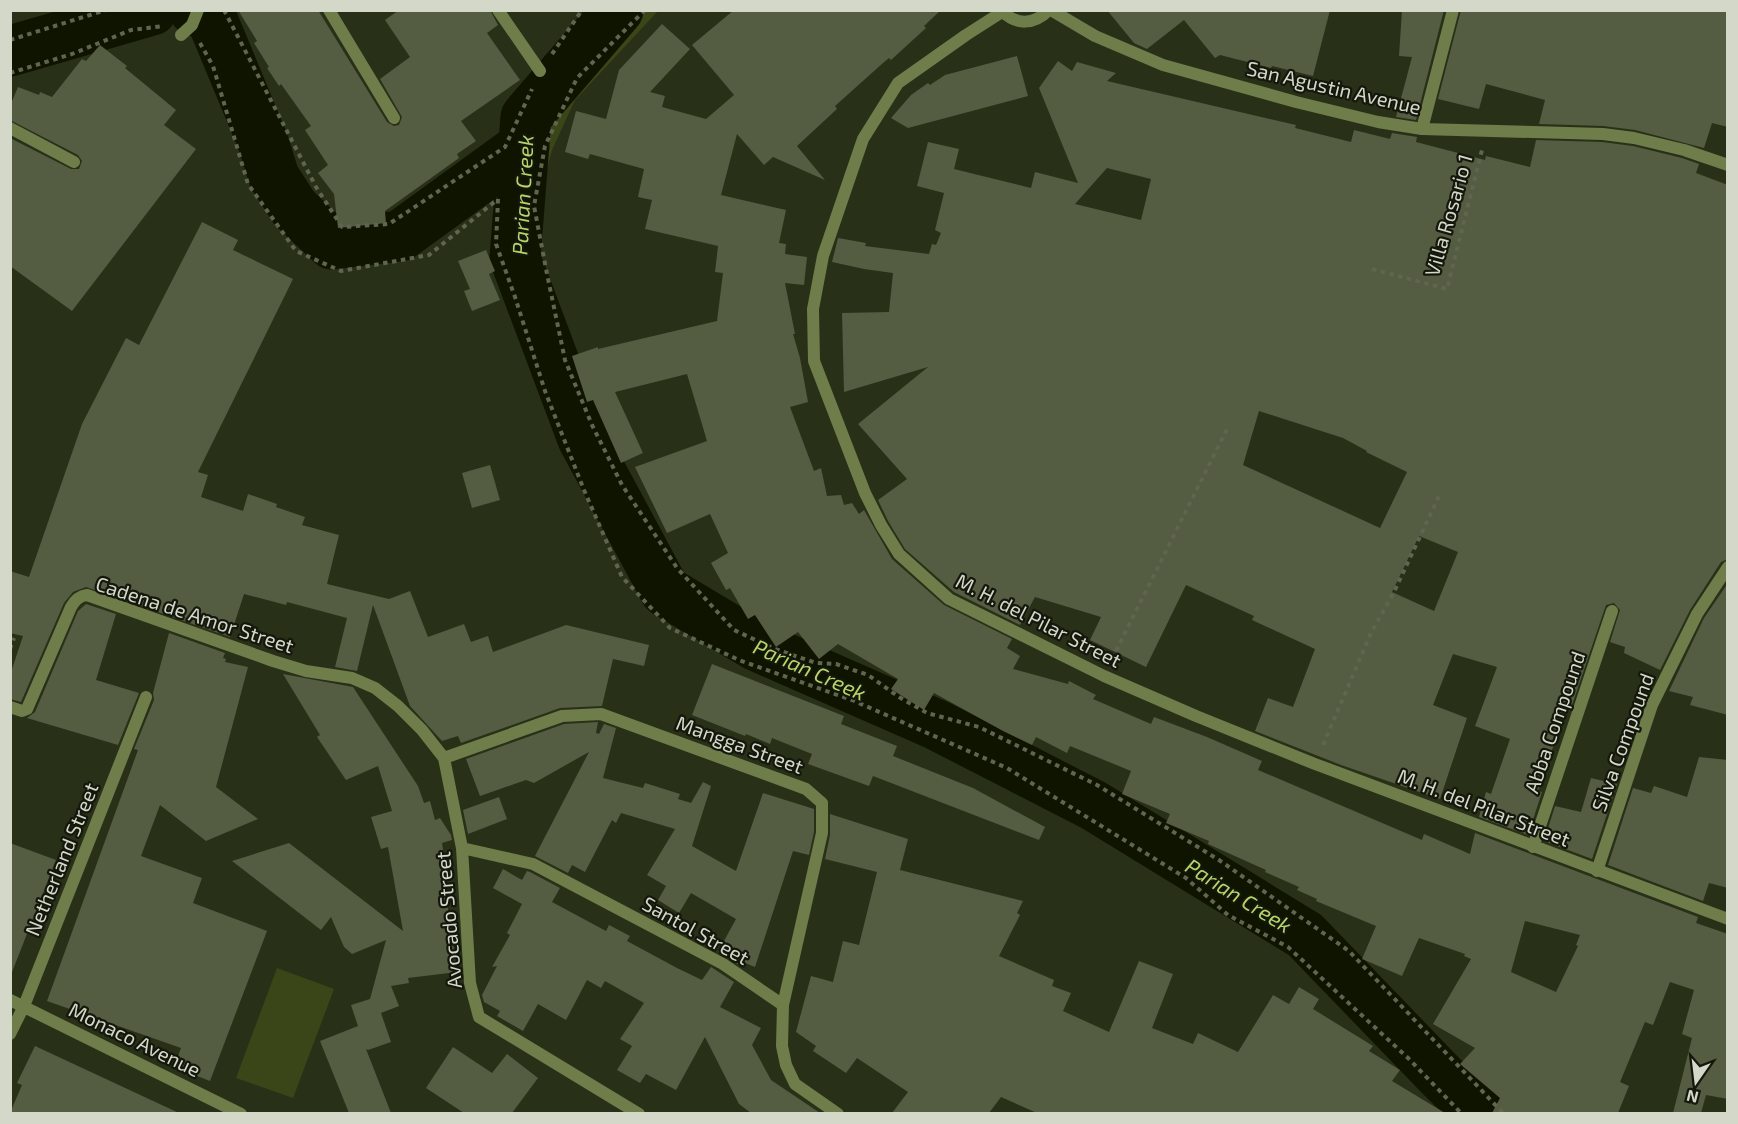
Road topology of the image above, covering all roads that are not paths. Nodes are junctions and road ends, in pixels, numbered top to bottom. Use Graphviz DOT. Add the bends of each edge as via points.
graph roads {
  1 [pos="198,10"];
  2 [pos="329,10"];
  3 [pos="498,10"];
  4 [pos="1050,10"];
  5 [pos="1453,10"];
  6 [pos="1001,11"];
  7 [pos="187,30"];
  8 [pos="540,71"];
  9 [pos="394,118"];
  10 [pos="10,128"];
  11 [pos="1422,129"];
  12 [pos="75,162"];
  13 [pos="1728,165"];
  14 [pos="1728,567"];
  15 [pos="1612,611"];
  16 [pos="352,678"];
  17 [pos="146,697"];
  18 [pos="10,707"];
  19 [pos="444,758"];
  20 [pos="1533,847"];
  21 [pos="462,848"];
  22 [pos="1597,871"];
  23 [pos="1728,919"];
  24 [pos="10,1000"];
  25 [pos="783,1005"];
  26 [pos="24,1006"];
  27 [pos="10,1034"];
  28 [pos="241,1113"];
  29 [pos="639,1113"];
  30 [pos="838,1113"];
  1 -- 7 [label="street"];
  2 -- 9 [label="street"];
  3 -- 8 [label="street"];
  4 -- 6 [label="street" via="1032,22 1011,19"];
  4 -- 11 [label="street, San Agustin Avenue" via="1095,36 1163,65 1296,102"];
  5 -- 11 [label="street"];
  6 -- 20 [label="street, M. H. del Pilar Street" via="898,83 863,139 823,256 813,309 814,361 865,493 899,554 949,599 1104,676 1315,764"];
  10 -- 12 [label="street"];
  11 -- 13 [label="street, San Agustin Avenue" via="1603,134 1684,150"];
  14 -- 22 [label="street, Silva Compound" via="1697,614 1652,705"];
  15 -- 20 [label="street, Abba Compound"];
  16 -- 18 [label="street, Cadena de Amor Street" via="306,671 105,600 82,596 74,600 25,711"];
  16 -- 19 [label="street, Avocado Street" via="375,688 398,706"];
  17 -- 26 [label="street, Netherland Street"];
  19 -- 21 [label="street, Avocado Street"];
  19 -- 25 [label="street, Mangga Street" via="562,716 601,714 806,789 822,803 822,833"];
  20 -- 22 [label="street, M. H. del Pilar Street"];
  21 -- 25 [label="street, Santol Street" via="533,864 723,964"];
  21 -- 29 [label="street, Avocado Street" via="470,983 479,1017"];
  22 -- 23 [label="street, M. H. del Pilar Street"];
  24 -- 26 [label="street, Monaco Avenue"];
  25 -- 30 [label="street" via="782,1046 795,1084"];
  26 -- 27 [label="street, Netherland Street"];
  26 -- 28 [label="street, Monaco Avenue"];
}
